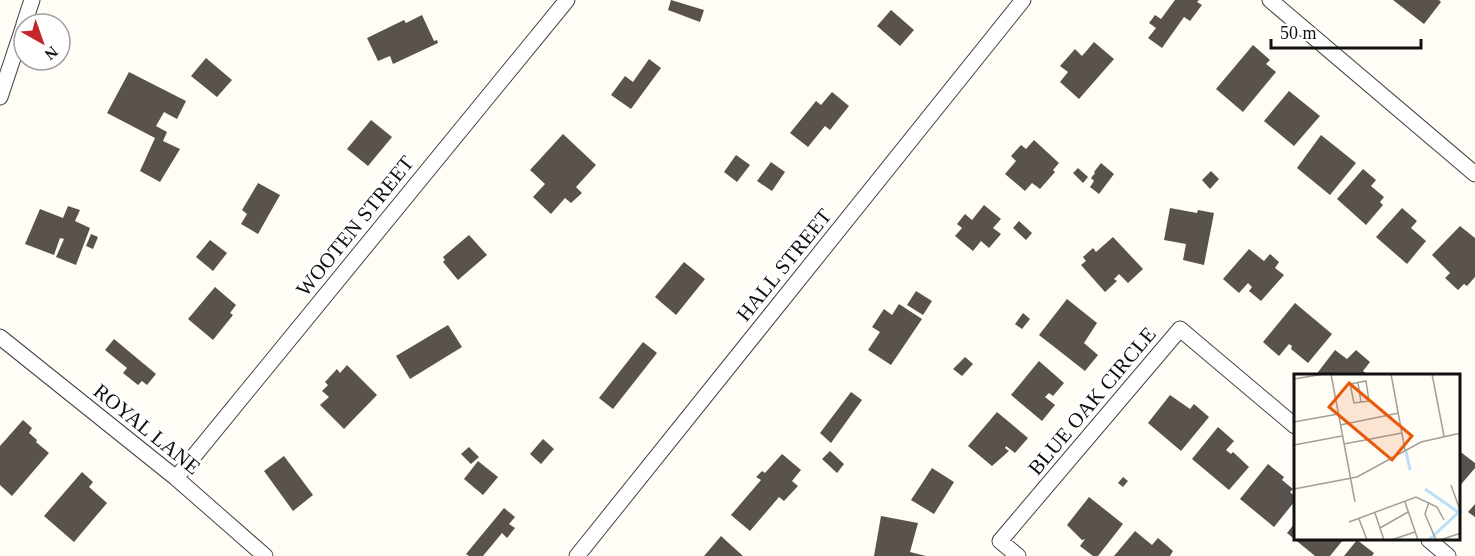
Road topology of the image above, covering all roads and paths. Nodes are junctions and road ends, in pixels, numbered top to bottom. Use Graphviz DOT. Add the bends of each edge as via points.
graph roads {
  1 [pos="567,0"];
  2 [pos="1023,0"];
  3 [pos="1277,2"];
  4 [pos="12,60"];
  5 [pos="0,97"];
  6 [pos="1475,174"];
  7 [pos="0,338"];
  8 [pos="1294,425"];
  9 [pos="176,478"];
  10 [pos="1430,541"];
  11 [pos="265,556"];
  12 [pos="577,556"];
  13 [pos="1018,556"];
  14 [pos="1448,556"];
  1 -- 9 [label="street, WOOTEN STREET"];
  2 -- 12 [label="street, HALL STREET"];
  3 -- 6 [label="street"];
  4 -- 5 [label="street"];
  7 -- 9 [label="street, ROYAL LANE"];
  8 -- 13 [label="street, BLUE OAK CIRCLE" via="1180,329 1000,541"];
  9 -- 11 [label="street, ROYAL LANE"];
  10 -- 14 [label="street"];
}
